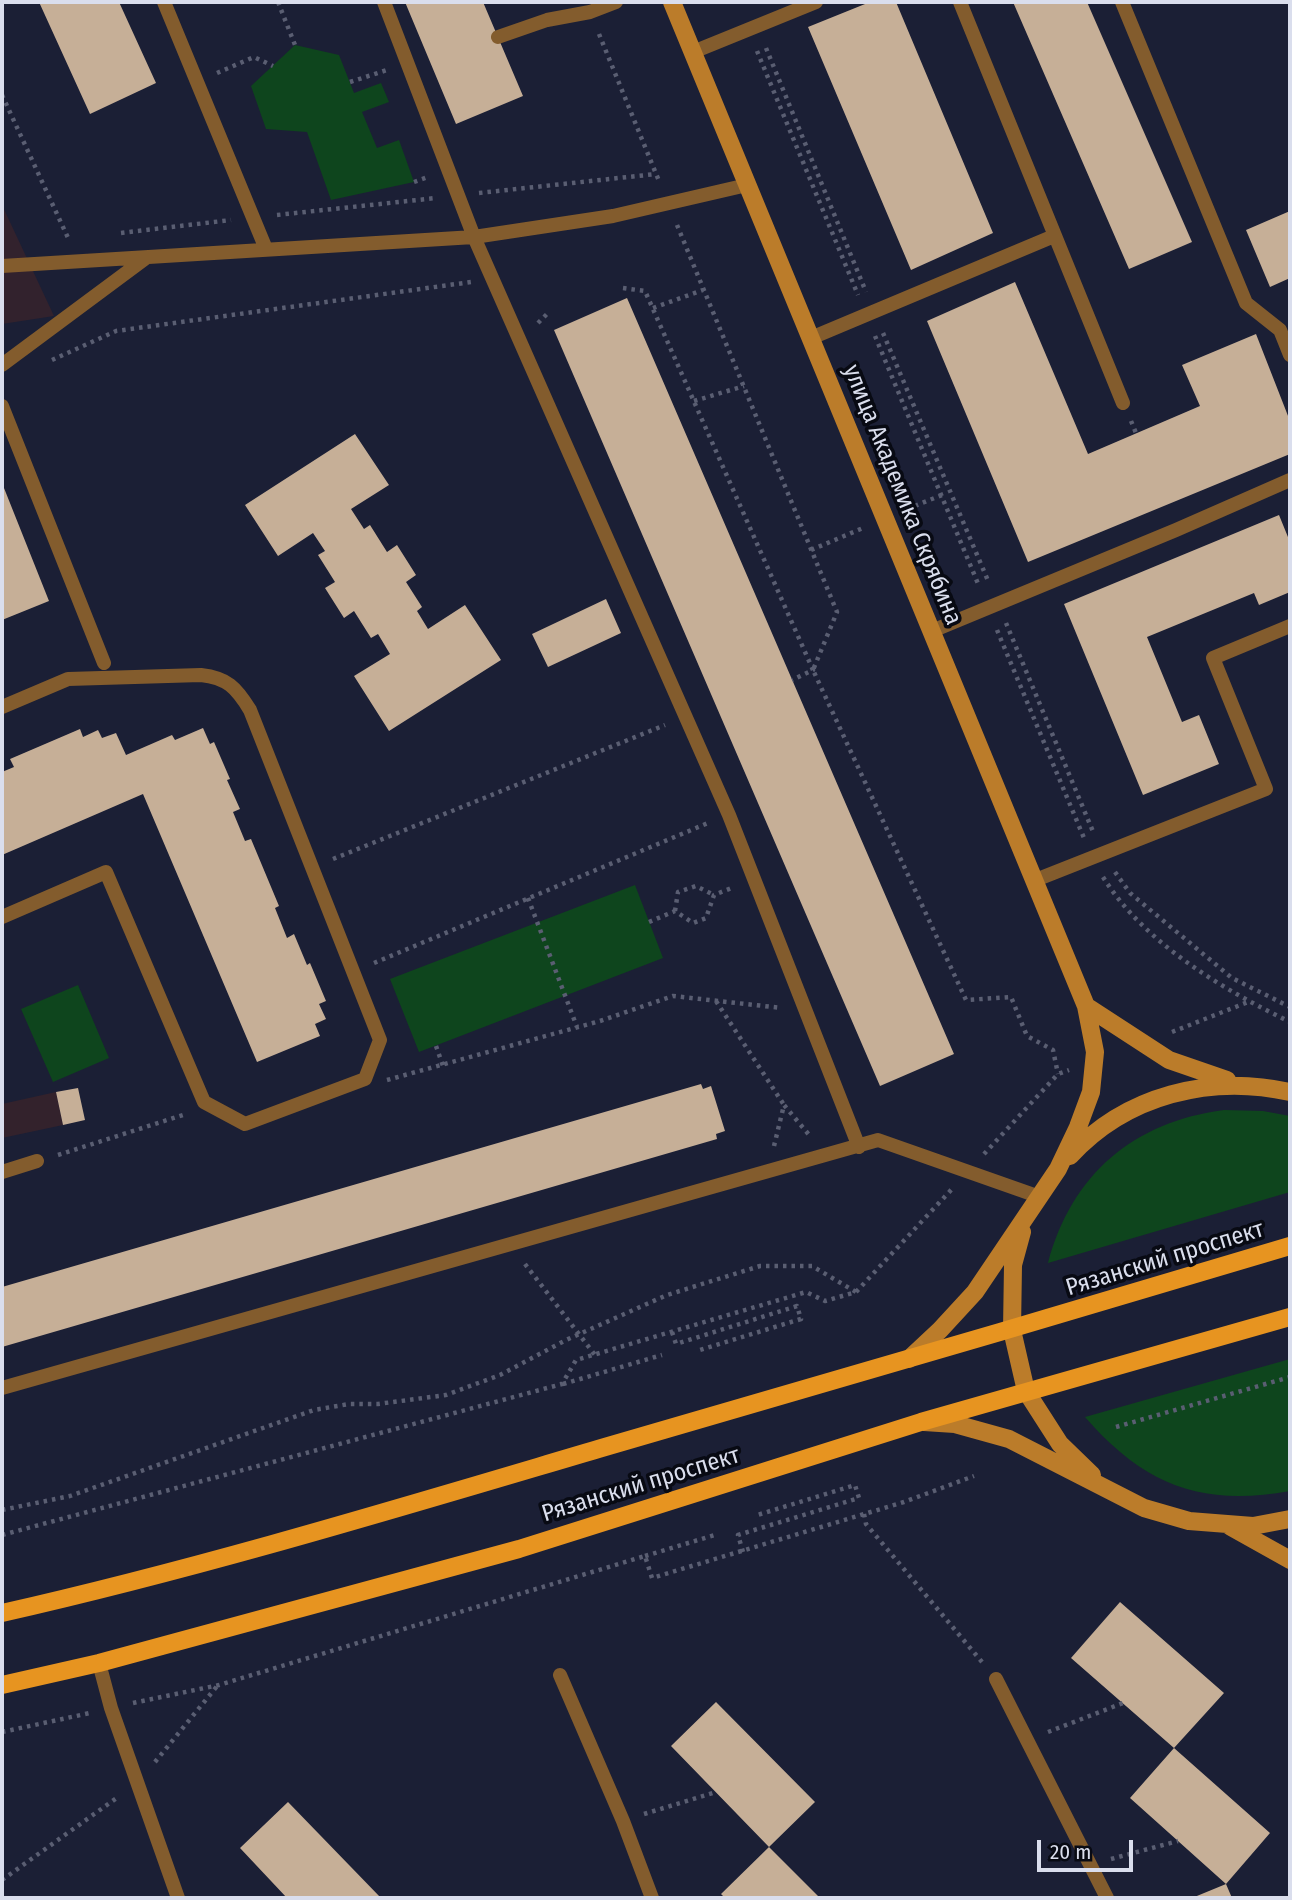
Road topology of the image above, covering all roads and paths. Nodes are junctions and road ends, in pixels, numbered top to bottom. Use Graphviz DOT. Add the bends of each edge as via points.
graph roads {
  1 [pos="164,2"];
  2 [pos="278,2"];
  3 [pos="384,2"];
  4 [pos="616,2"];
  5 [pos="672,2"];
  6 [pos="816,2"];
  7 [pos="960,2"];
  8 [pos="1122,2"];
  9 [pos="590,12"];
  10 [pos="753,28"];
  11 [pos="498,37"];
  12 [pos="295,45"];
  13 [pos="693,52"];
  14 [pos="408,63"];
  15 [pos="273,65"];
  16 [pos="197,81"];
  17 [pos="350,82"];
  18 [pos="2,94"];
  19 [pos="656,174"];
  20 [pos="747,185"];
  21 [pos="458,195"];
  22 [pos="668,203"];
  23 [pos="253,218"];
  24 [pos="108,234"];
  25 [pos="1054,236"];
  26 [pos="82,237"];
  27 [pos="474,237"];
  28 [pos="69,238"];
  29 [pos="266,249"];
  30 [pos="147,257"];
  31 [pos="79,261"];
  32 [pos="2,266"];
  33 [pos="493,279"];
  34 [pos="623,288"];
  35 [pos="704,290"];
  36 [pos="653,308"];
  37 [pos="869,312"];
  38 [pos="547,314"];
  39 [pos="533,328"];
  40 [pos="811,338"];
  41 [pos="1290,355"];
  42 [pos="2,365"];
  43 [pos="40,365"];
  44 [pos="744,386"];
  45 [pos="694,401"];
  46 [pos="1123,403"];
  47 [pos="2,405"];
  48 [pos="1290,480"];
  49 [pos="993,606"];
  50 [pos="1290,626"];
  51 [pos="932,631"];
  52 [pos="104,663"];
  53 [pos="813,670"];
  54 [pos="793,680"];
  55 [pos="2,707"];
  56 [pos="686,716"];
  57 [pos="729,815"];
  58 [pos="1097,856"];
  59 [pos="312,867"];
  60 [pos="754,879"];
  61 [pos="1033,881"];
  62 [pos="713,895"];
  63 [pos="528,898"];
  64 [pos="675,911"];
  65 [pos="2,917"];
  66 [pos="649,922"];
  67 [pos="353,971"];
  68 [pos="716,1001"];
  69 [pos="1248,1002"];
  70 [pos="1087,1006"];
  71 [pos="1290,1007"];
  72 [pos="806,1010"];
  73 [pos="1290,1022"];
  74 [pos="577,1027"];
  75 [pos="1142,1043"];
  76 [pos="436,1046"];
  77 [pos="443,1066"];
  78 [pos="1058,1074"];
  79 [pos="365,1079"];
  80 [pos="1240,1084"];
  81 [pos="1290,1091"];
  82 [pos="204,1102"];
  83 [pos="785,1105"];
  84 [pos="859,1147"];
  85 [pos="826,1156"];
  86 [pos="37,1161"];
  87 [pos="1058,1169"];
  88 [pos="2,1172"];
  89 [pos="766,1173"];
  90 [pos="1040,1197"];
  91 [pos="1026,1218"];
  92 [pos="510,1245"];
  93 [pos="1290,1247"];
  94 [pos="1290,1317"];
  95 [pos="1012,1330"];
  96 [pos="673,1332"];
  97 [pos="579,1334"];
  98 [pos="699,1350"];
  99 [pos="595,1355"];
  100 [pos="662,1355"];
  101 [pos="908,1359"];
  102 [pos="1290,1377"];
  103 [pos="562,1384"];
  104 [pos="2,1388"];
  105 [pos="1026,1391"];
  106 [pos="921,1422"];
  107 [pos="1116,1427"];
  108 [pos="974,1476"];
  109 [pos="1112,1490"];
  110 [pos="2,1510"];
  111 [pos="864,1514"];
  112 [pos="754,1516"];
  113 [pos="1290,1519"];
  114 [pos="1228,1525"];
  115 [pos="718,1534"];
  116 [pos="2,1535"];
  117 [pos="743,1552"];
  118 [pos="645,1556"];
  119 [pos="1290,1560"];
  120 [pos="2,1613"];
  121 [pos="99,1663"];
  122 [pos="560,1675"];
  123 [pos="996,1679"];
  124 [pos="2,1685"];
  125 [pos="1123,1703"];
  126 [pos="111,1708"];
  127 [pos="2,1732"];
  128 [pos="1027,1740"];
  129 [pos="716,1792"];
  130 [pos="623,1821"];
  131 [pos="1178,1841"];
  132 [pos="1090,1864"];
  133 [pos="178,1898"];
  134 [pos="652,1898"];
  135 [pos="1107,1898"];
  1 -- 16 [label="lane"];
  2 -- 12 [label="path"];
  3 -- 14 [label="lane"];
  4 -- 9 [label="lane"];
  5 -- 13 [label="main road, улица Академика Скрябина"];
  6 -- 10 [label="lane"];
  7 -- 25 [label="lane"];
  8 -- 41 [label="lane" via="1246,303 1280,330"];
  9 -- 11 [label="lane" via="547,20"];
  9 -- 19 [label="path"];
  10 -- 13 [label="lane"];
  10 -- 37 [label="path"];
  10 -- 37 [label="path"];
  13 -- 20 [label="main road, улица Академика Скрябина"];
  14 -- 17 [label="path"];
  14 -- 21 [label="lane"];
  15 -- 16 [label="path" via="254,57"];
  16 -- 23 [label="lane"];
  18 -- 28 [label="path"];
  19 -- 21 [label="path"];
  19 -- 22 [label="path"];
  20 -- 22 [label="lane"];
  20 -- 40 [label="main road, улица Академика Скрябина"];
  21 -- 23 [label="path"];
  21 -- 27 [label="lane"];
  22 -- 27 [label="lane"];
  22 -- 35 [label="path"];
  23 -- 24 [label="path"];
  23 -- 29 [label="lane"];
  25 -- 37 [label="lane"];
  25 -- 46 [label="lane"];
  26 -- 28 [label="path"];
  27 -- 29 [label="lane"];
  27 -- 33 [label="lane"];
  28 -- 31 [label="path"];
  29 -- 30 [label="lane"];
  30 -- 31 [label="lane"];
  30 -- 42 [label="lane"];
  31 -- 32 [label="lane"];
  33 -- 43 [label="path" via="116,331"];
  33 -- 56 [label="lane"];
  34 -- 36 [label="path" via="645,291"];
  35 -- 36 [label="path"];
  35 -- 44 [label="path"];
  36 -- 45 [label="path"];
  37 -- 40 [label="lane"];
  37 -- 49 [label="path"];
  37 -- 49 [label="path"];
  38 -- 39 [label="path"];
  40 -- 51 [label="main road, улица Академика Скрябина"];
  44 -- 45 [label="path"];
  44 -- 53 [label="path" via="837,612"];
  45 -- 53 [label="path"];
  47 -- 52 [label="lane"];
  48 -- 49 [label="lane"];
  49 -- 51 [label="lane"];
  49 -- 58 [label="path"];
  49 -- 58 [label="path"];
  50 -- 58 [label="lane" via="1213,658 1266,789"];
  51 -- 61 [label="main road, улица Академика Скрябина"];
  53 -- 54 [label="path"];
  53 -- 78 [label="path" via="966,1000 1011,997 1027,1036 1054,1050"];
  55 -- 59 [label="lane" via="68,678 220,678 240,693 250,710"];
  56 -- 57 [label="lane"];
  56 -- 59 [label="path"];
  57 -- 60 [label="lane"];
  57 -- 63 [label="path"];
  58 -- 61 [label="lane"];
  58 -- 69 [label="path" via="1115,896 1153,935"];
  58 -- 71 [label="path" via="1130,893 1232,978"];
  59 -- 67 [label="lane"];
  60 -- 62 [label="path"];
  60 -- 72 [label="lane"];
  61 -- 70 [label="main road, улица Академика Скрябина"];
  62 -- 64 [label="path" via="696,886 678,892"];
  62 -- 64 [label="path" via="706,918 693,923"];
  63 -- 67 [label="path"];
  63 -- 74 [label="path"];
  64 -- 66 [label="path"];
  65 -- 82 [label="lane" via="106,872"];
  67 -- 79 [label="lane" via="380,1040"];
  68 -- 72 [label="path"];
  68 -- 74 [label="path" via="673,996"];
  68 -- 83 [label="path"];
  69 -- 73 [label="path"];
  69 -- 75 [label="path"];
  70 -- 75 [label="main road"];
  70 -- 87 [label="main road, улица Академика Скрябина" via="1096,1052 1091,1092"];
  72 -- 84 [label="lane"];
  74 -- 77 [label="path"];
  75 -- 80 [label="main road" via="1169,1060"];
  76 -- 77 [label="path"];
  77 -- 79 [label="path" via="392,1080"];
  79 -- 82 [label="lane" via="245,1124"];
  80 -- 81 [label="main road"];
  80 -- 87 [label="main road" via="1181,1090 1144,1103 1104,1125"];
  82 -- 86 [label="path" via="183,1116"];
  83 -- 85 [label="path"];
  83 -- 89 [label="path"];
  84 -- 85 [label="lane"];
  84 -- 90 [label="lane" via="878,1140"];
  85 -- 89 [label="lane"];
  86 -- 88 [label="lane"];
  87 -- 90 [label="main road"];
  89 -- 92 [label="lane"];
  90 -- 91 [label="main road"];
  91 -- 95 [label="main road" via="1013,1265"];
  91 -- 101 [label="main road" via="975,1292"];
  92 -- 97 [label="path"];
  92 -- 104 [label="lane"];
  93 -- 95 [label="main road, Рязанский проспект"];
  94 -- 105 [label="main road, Рязанский проспект"];
  95 -- 101 [label="main road, Рязанский проспект"];
  95 -- 105 [label="main road"];
  96 -- 97 [label="path" via="806,1292 825,1301 856,1292 811,1266 760,1266 667,1295"];
  96 -- 98 [label="path" via="676,1343 797,1306 801,1319"];
  96 -- 99 [label="path"];
  97 -- 99 [label="path"];
  97 -- 110 [label="path" via="500,1375 446,1395 314,1410 70,1496"];
  99 -- 103 [label="path" via="576,1360"];
  100 -- 103 [label="path"];
  101 -- 120 [label="main road, Рязанский проспект" via="373,1514"];
  102 -- 107 [label="path"];
  103 -- 116 [label="path"];
  105 -- 106 [label="main road, Рязанский проспект"];
  105 -- 109 [label="main road" via="1060,1444"];
  106 -- 109 [label="main road" via="955,1424 1009,1439"];
  106 -- 121 [label="main road, Рязанский проспект" via="519,1549"];
  108 -- 111 [label="path"];
  109 -- 114 [label="main road" via="1144,1508 1189,1521"];
  111 -- 117 [label="path"];
  111 -- 123 [label="path" via="866,1524"];
  112 -- 117 [label="path" via="855,1485 859,1498 738,1535"];
  113 -- 114 [label="main road"];
  114 -- 119 [label="main road"];
  115 -- 118 [label="path"];
  117 -- 118 [label="path" via="652,1578"];
  118 -- 126 [label="path" via="219,1685"];
  121 -- 124 [label="main road, Рязанский проспект"];
  121 -- 126 [label="lane"];
  122 -- 130 [label="lane"];
  123 -- 128 [label="lane"];
  125 -- 128 [label="path"];
  126 -- 127 [label="path"];
  126 -- 133 [label="lane"];
  128 -- 132 [label="lane"];
  129 -- 130 [label="path"];
  130 -- 134 [label="lane"];
  131 -- 132 [label="path"];
  132 -- 135 [label="lane"];
}
